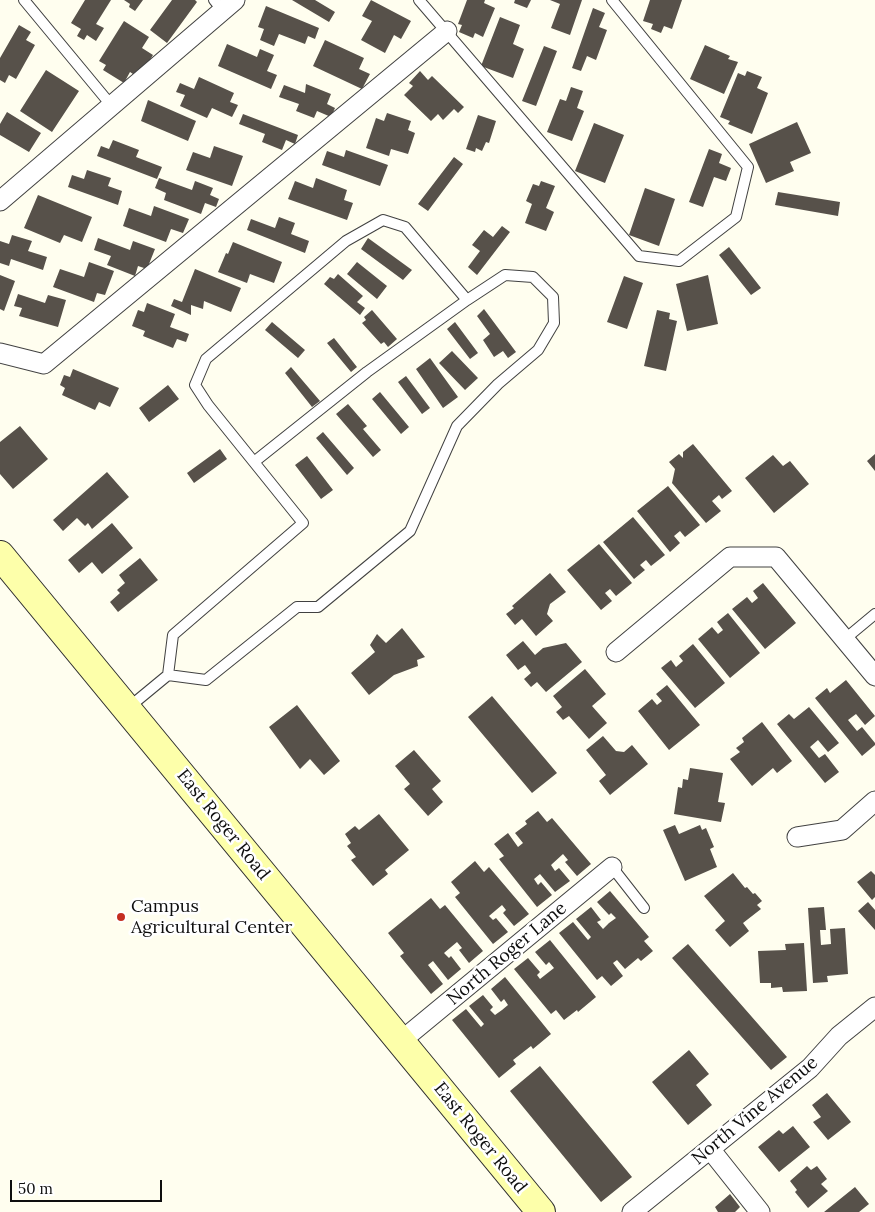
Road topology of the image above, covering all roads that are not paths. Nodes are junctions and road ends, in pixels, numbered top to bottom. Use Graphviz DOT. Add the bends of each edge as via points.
graph roads {
  1 [pos="24,0"];
  2 [pos="419,0"];
  3 [pos="612,0"];
  4 [pos="224,4"];
  5 [pos="447,31"];
  6 [pos="111,105"];
  7 [pos="0,201"];
  8 [pos="466,300"];
  9 [pos="0,353"];
  10 [pos="254,462"];
  11 [pos="0,555"];
  12 [pos="875,614"];
  13 [pos="845,639"];
  14 [pos="616,652"];
  15 [pos="168,675"];
  16 [pos="875,676"];
  17 [pos="127,709"];
  18 [pos="875,801"];
  19 [pos="797,838"];
  20 [pos="612,867"];
  21 [pos="644,908"];
  22 [pos="875,1007"];
  23 [pos="401,1041"];
  24 [pos="710,1149"];
  25 [pos="541,1212"];
  26 [pos="632,1212"];
  27 [pos="760,1212"];
  1 -- 6 [label="lane"];
  2 -- 5 [label="lane"];
  3 -- 5 [label="lane" via="748,167 736,217 679,261 639,256"];
  4 -- 6 [label="street"];
  5 -- 9 [label="street" via="44,364"];
  6 -- 7 [label="street"];
  8 -- 10 [label="lane" via="367,372"];
  8 -- 10 [label="lane" via="405,227 383,220 346,241 206,359 195,385"];
  8 -- 15 [label="lane" via="506,275 533,276 553,297 554,324 538,350 498,384 457,426 410,531 318,607 297,608 206,680"];
  10 -- 15 [label="lane" via="303,523 173,635"];
  11 -- 17 [label="street, East Roger Road"];
  12 -- 13 [label="lane"];
  13 -- 14 [label="street" via="776,557 730,557"];
  13 -- 16 [label="street"];
  15 -- 17 [label="lane"];
  17 -- 23 [label="street, East Roger Road"];
  18 -- 19 [label="street" via="842,830"];
  20 -- 21 [label="lane"];
  20 -- 23 [label="street, North Roger Lane"];
  22 -- 24 [label="street, North Vine Avenue" via="839,1036 810,1068"];
  23 -- 25 [label="street, East Roger Road"];
  24 -- 26 [label="street, North Vine Avenue"];
  24 -- 27 [label="street"];
}
